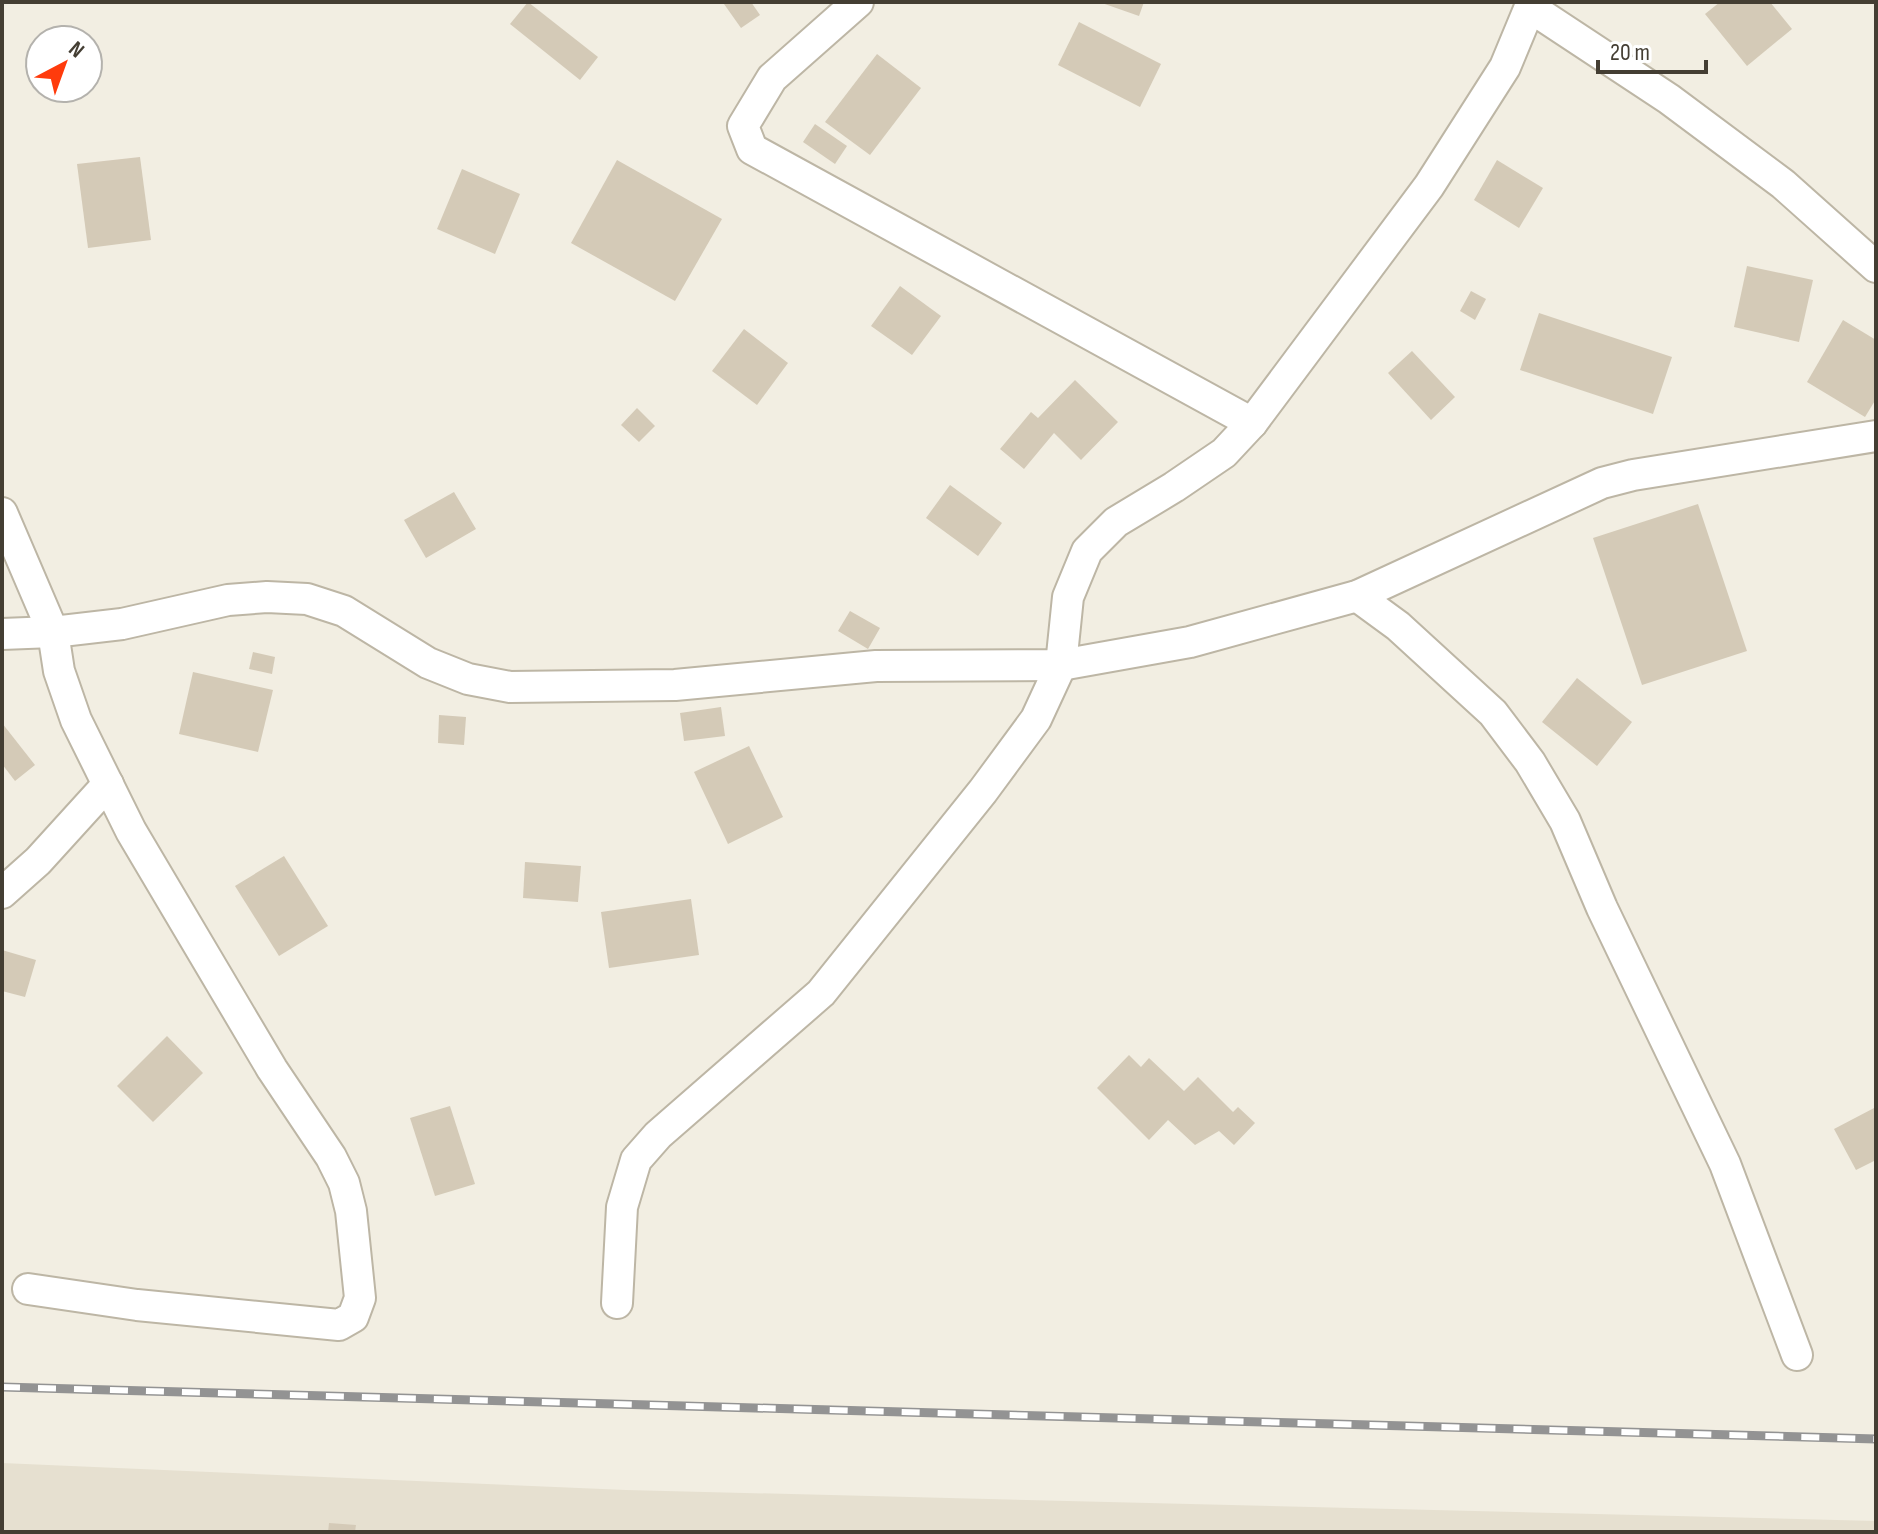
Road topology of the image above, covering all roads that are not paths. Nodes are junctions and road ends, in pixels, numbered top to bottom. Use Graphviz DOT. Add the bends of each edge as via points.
graph roads {
  1 [pos="858,2"];
  2 [pos="1532,5"];
  3 [pos="1876,267"];
  4 [pos="1252,423"];
  5 [pos="1876,436"];
  6 [pos="2,513"];
  7 [pos="1357,596"];
  8 [pos="53,632"];
  9 [pos="2,634"];
  10 [pos="1061,665"];
  11 [pos="108,784"];
  12 [pos="2,893"];
  13 [pos="28,1289"];
  14 [pos="617,1303"];
  15 [pos="1797,1355"];
  1 -- 4 [label="street" via="772,78 743,126 752,149"];
  2 -- 3 [label="street" via="1783,184"];
  2 -- 4 [label="street" via="1505,67 1429,186"];
  4 -- 10 [label="street" via="1224,453 1116,522 1087,551 1068,597"];
  5 -- 7 [label="street" via="1602,483"];
  6 -- 8 [label="street"];
  7 -- 10 [label="street" via="1190,642"];
  7 -- 15 [label="street" via="1493,713 1565,821 1725,1164"];
  8 -- 9 [label="street"];
  8 -- 10 [label="street" via="267,597 307,599 344,611 428,663 468,679 510,687 675,685 876,666"];
  8 -- 11 [label="street" via="59,671 76,720"];
  10 -- 14 [label="street" via="1036,719 821,993 636,1160 622,1207"];
  11 -- 12 [label="street"];
  11 -- 13 [label="street" via="264,1056 344,1183 360,1298 353,1317 339,1325"];
}
